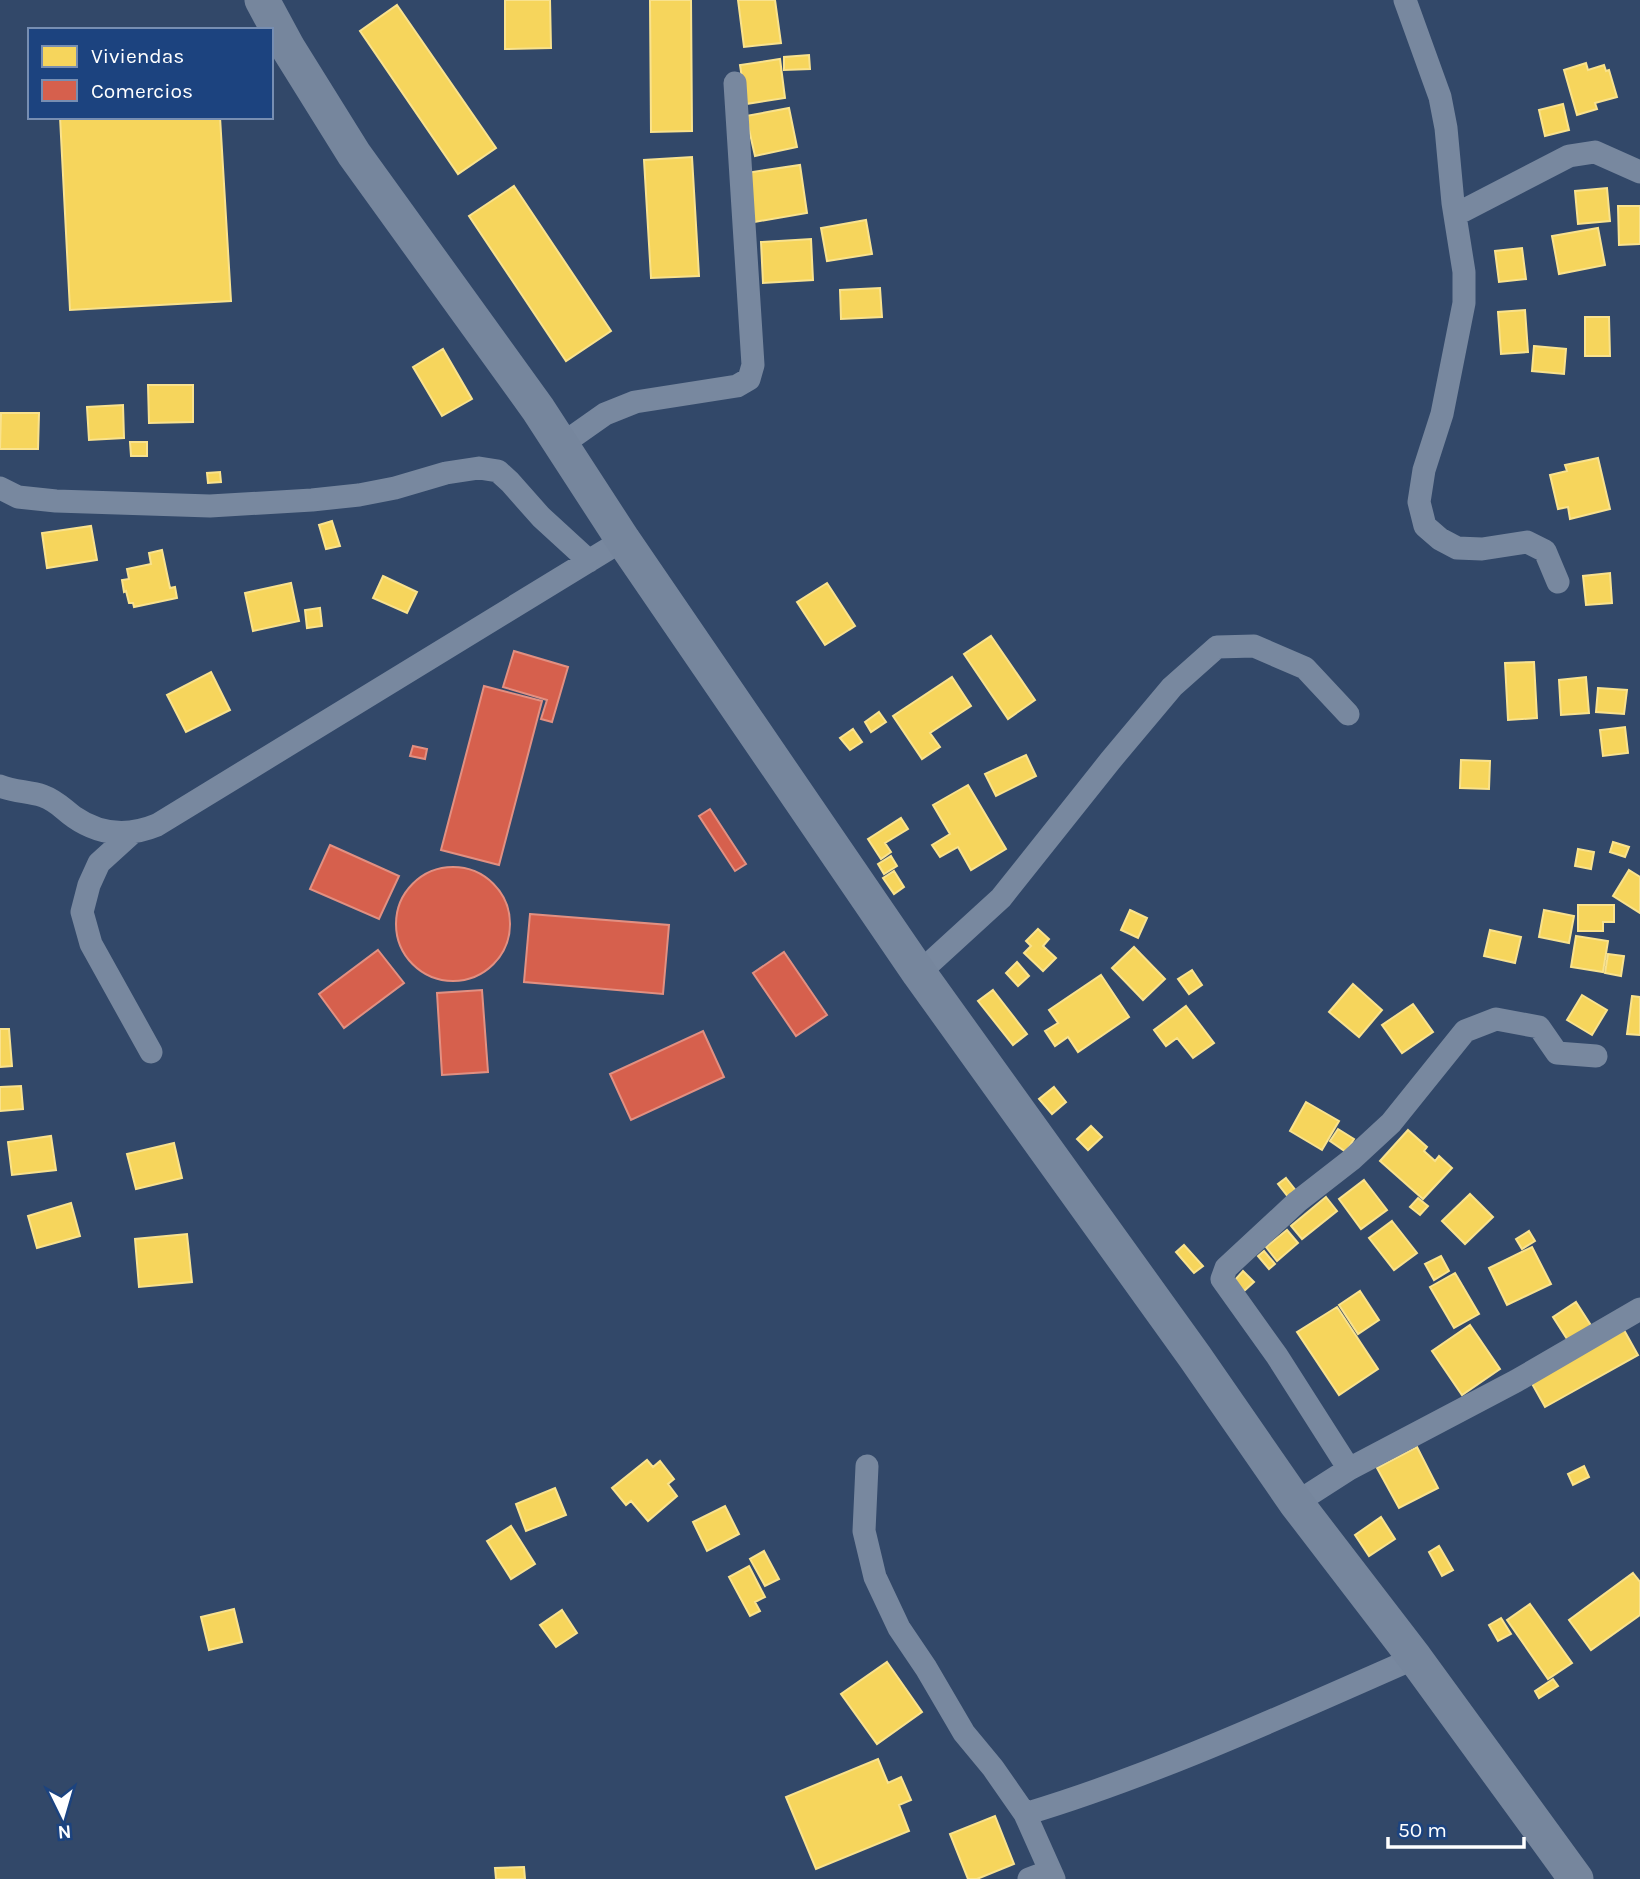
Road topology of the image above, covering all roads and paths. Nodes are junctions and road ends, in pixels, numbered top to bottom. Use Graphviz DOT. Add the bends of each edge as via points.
graph roads {
  1 [pos="262,0"];
  2 [pos="1405,0"];
  3 [pos="735,83"];
  4 [pos="1640,172"];
  5 [pos="1455,215"];
  6 [pos="561,445"];
  7 [pos="0,488"];
  8 [pos="623,540"];
  9 [pos="589,561"];
  10 [pos="1558,582"];
  11 [pos="1348,714"];
  12 [pos="3,791"];
  13 [pos="132,833"];
  14 [pos="919,973"];
  15 [pos="151,1052"];
  16 [pos="1596,1056"];
  17 [pos="1640,1308"];
  18 [pos="867,1466"];
  19 [pos="1349,1469"];
  20 [pos="1296,1503"];
  21 [pos="1415,1658"];
  22 [pos="1024,1814"];
  23 [pos="1044,1876"];
  24 [pos="1572,1878"];
  1 -- 6 [label="main road" via="354,154"];
  2 -- 5 [label="street" via="1440,97"];
  3 -- 6 [label="street" via="753,365 749,379 737,386 635,402 605,414"];
  4 -- 5 [label="street" via="1595,152 1569,156"];
  5 -- 10 [label="street" via="1464,303 1443,414 1424,470 1419,502 1425,526 1457,548 1482,550 1527,542 1545,551"];
  6 -- 8 [label="main road"];
  7 -- 9 [label="street" via="18,497 55,501 210,506 359,495 479,468 498,471"];
  8 -- 9 [label="street"];
  8 -- 14 [label="main road"];
  9 -- 13 [label="street" via="157,825"];
  11 -- 14 [label="street" via="1305,668 1254,646 1217,648 1172,687 1001,898"];
  12 -- 13 [label="street" via="42,796 102,831"];
  13 -- 15 [label="street" via="99,863 82,912 91,944"];
  14 -- 20 [label="main road"];
  16 -- 19 [label="street" via="1558,1053 1539,1027 1496,1019 1465,1031 1391,1123 1226,1268 1222,1279"];
  17 -- 19 [label="street" via="1516,1381"];
  18 -- 22 [label="street" via="864,1531 875,1577 899,1628 964,1733"];
  19 -- 20 [label="street"];
  20 -- 21 [label="main road"];
  21 -- 22 [label="street" via="1241,1734 1075,1799"];
  21 -- 24 [label="main road"];
  22 -- 23 [label="street"];
}
